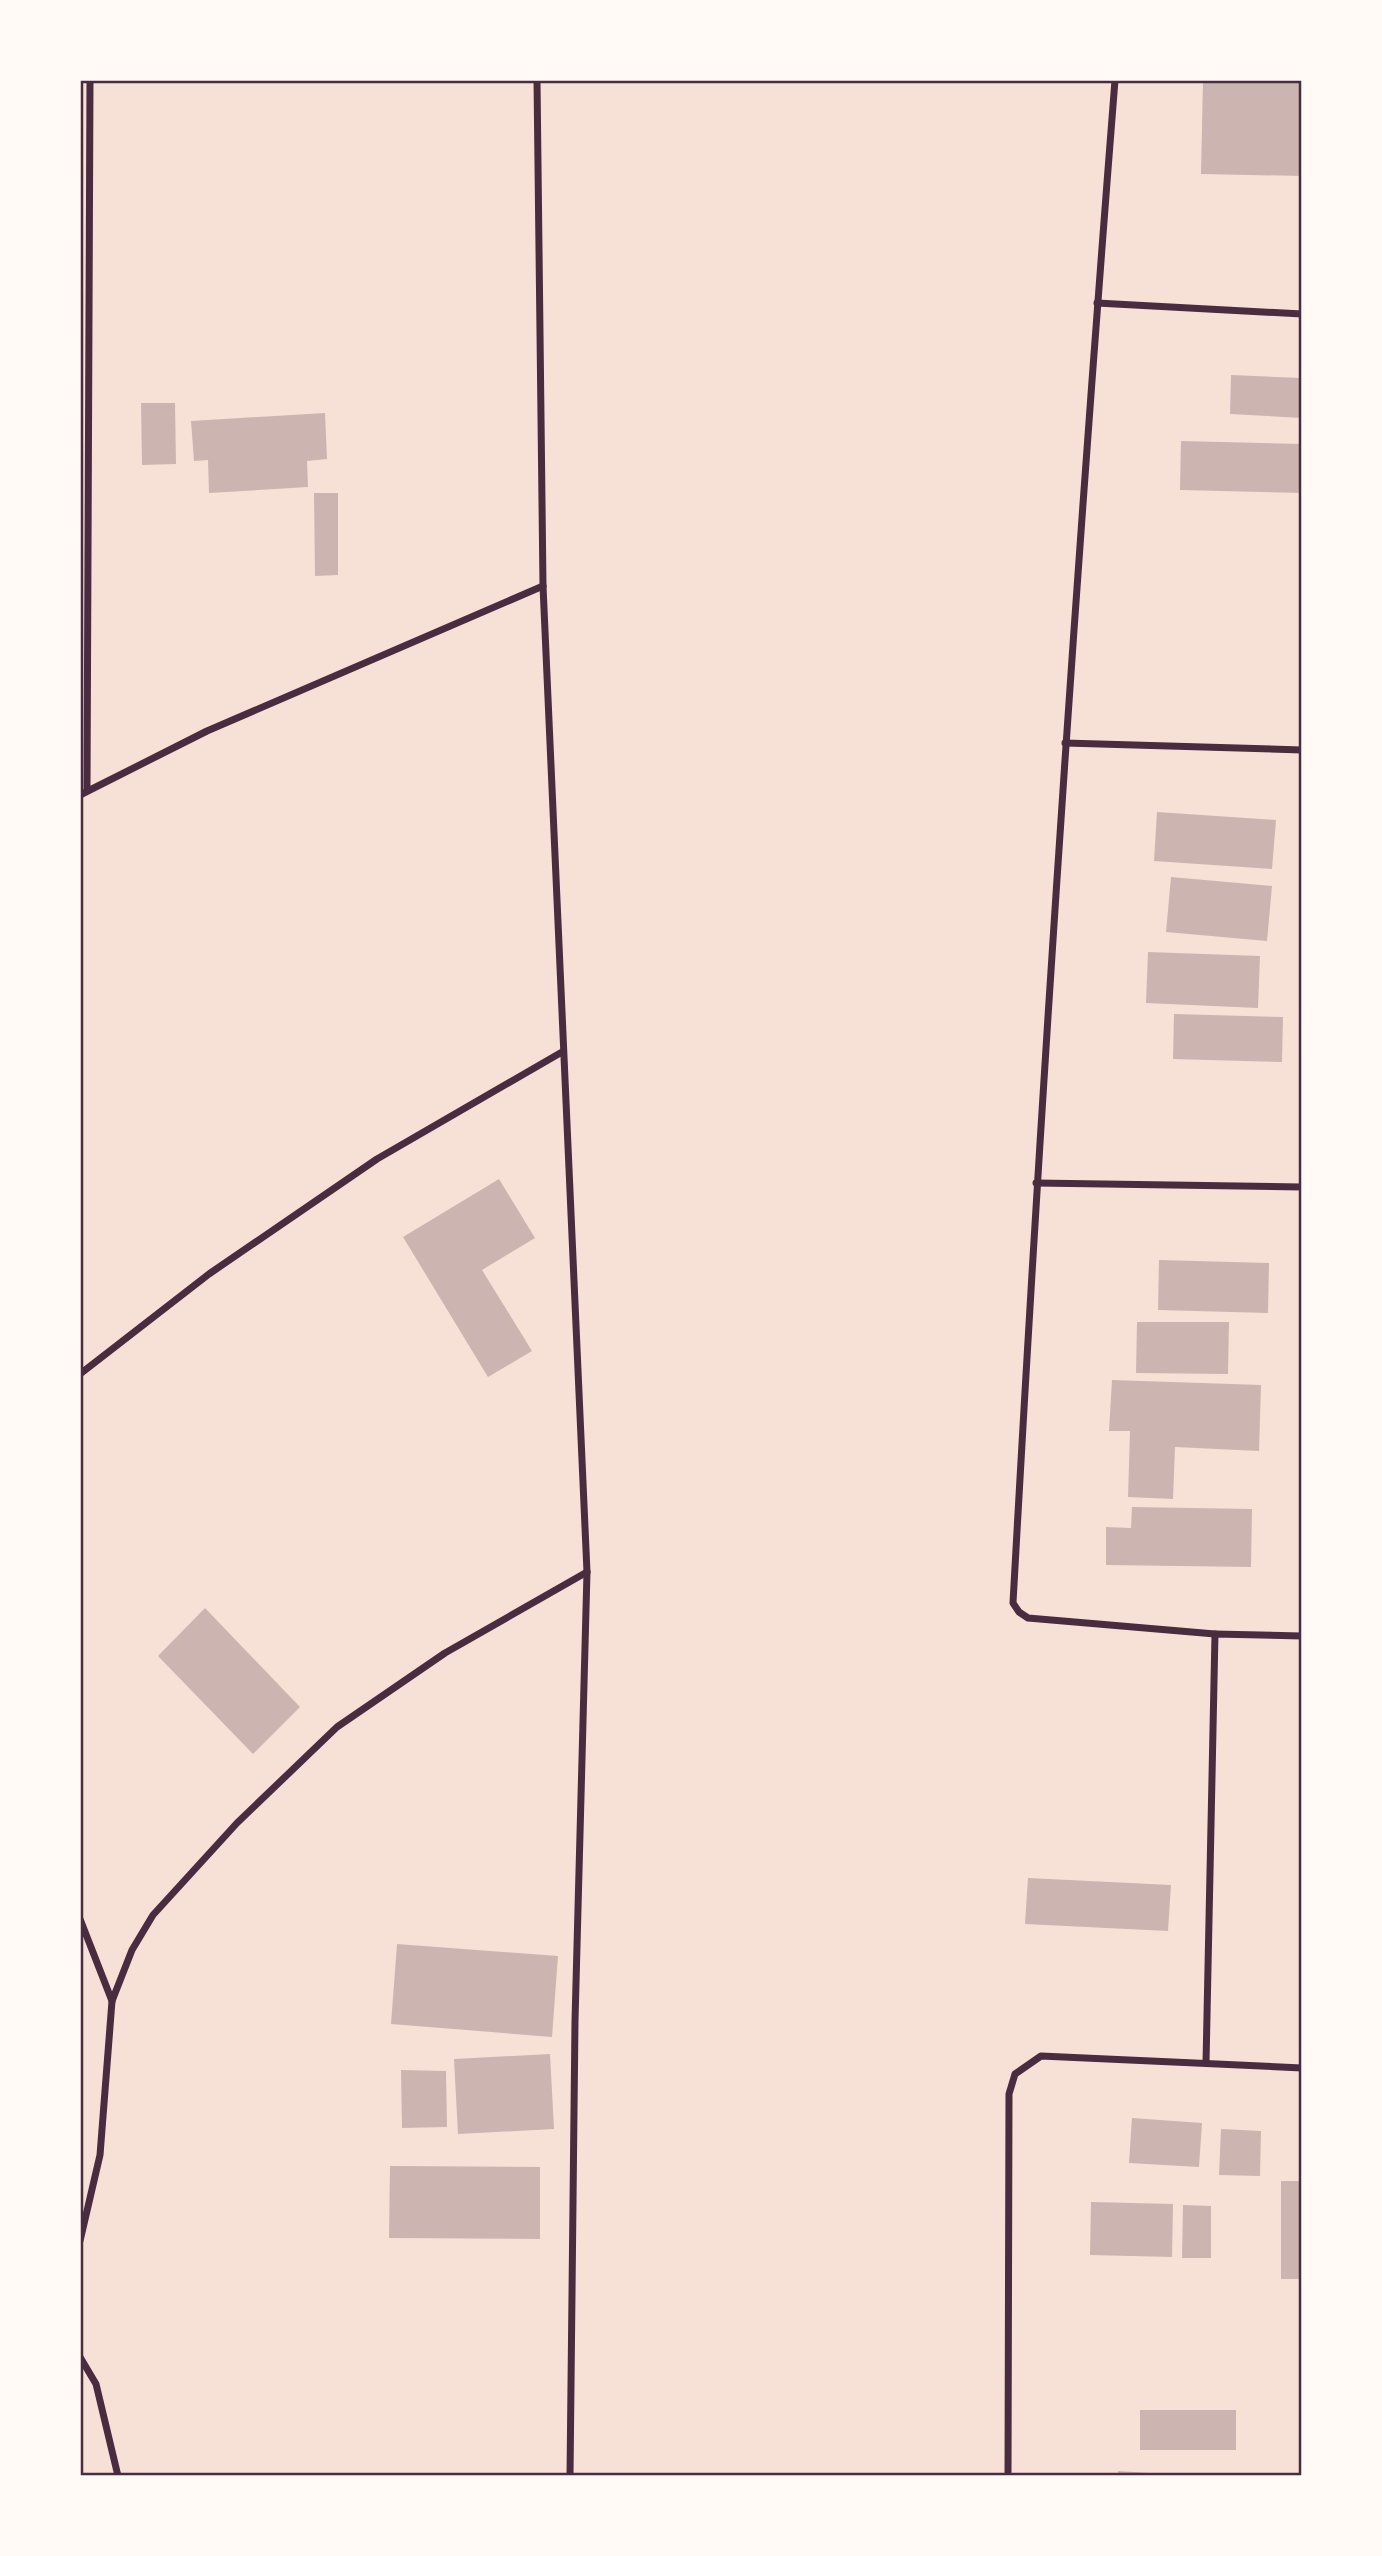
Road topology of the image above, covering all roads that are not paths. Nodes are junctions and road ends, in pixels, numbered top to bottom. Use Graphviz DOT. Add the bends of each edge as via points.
graph roads {
  1 [pos="90,80"];
  2 [pos="537,80"];
  3 [pos="1115,80"];
  4 [pos="1097,303"];
  5 [pos="1301,314"];
  6 [pos="543,586"];
  7 [pos="1065,743"];
  8 [pos="1301,750"];
  9 [pos="84,792"];
  10 [pos="562,1052"];
  11 [pos="1036,1183"];
  12 [pos="1301,1187"];
  13 [pos="80,1374"];
  14 [pos="587,1572"];
  15 [pos="1215,1634"];
  16 [pos="1301,1636"];
  17 [pos="80,1919"];
  18 [pos="112,2001"];
  19 [pos="1206,2063"];
  20 [pos="1301,2068"];
  21 [pos="80,2241"];
  22 [pos="80,2357"];
  23 [pos="118,2476"];
  24 [pos="570,2476"];
  25 [pos="1008,2476"];
  1 -- 9 [label="street"];
  2 -- 6 [label="street"];
  3 -- 4 [label="street"];
  4 -- 5 [label="street"];
  4 -- 7 [label="street"];
  6 -- 9 [label="street" via="208,731"];
  6 -- 10 [label="street"];
  7 -- 8 [label="street"];
  7 -- 11 [label="street"];
  10 -- 13 [label="street" via="377,1159 209,1274"];
  10 -- 14 [label="street"];
  11 -- 12 [label="street"];
  11 -- 15 [label="street" via="1013,1602 1028,1618"];
  14 -- 18 [label="street" via="445,1653 337,1727 237,1824 153,1915 132,1950"];
  14 -- 24 [label="street" via="575,2021"];
  15 -- 16 [label="street"];
  15 -- 19 [label="street"];
  17 -- 18 [label="street"];
  18 -- 21 [label="street" via="100,2155"];
  19 -- 20 [label="street"];
  19 -- 25 [label="street" via="1041,2056 1015,2074 1009,2094"];
  22 -- 23 [label="street" via="96,2385"];
}
